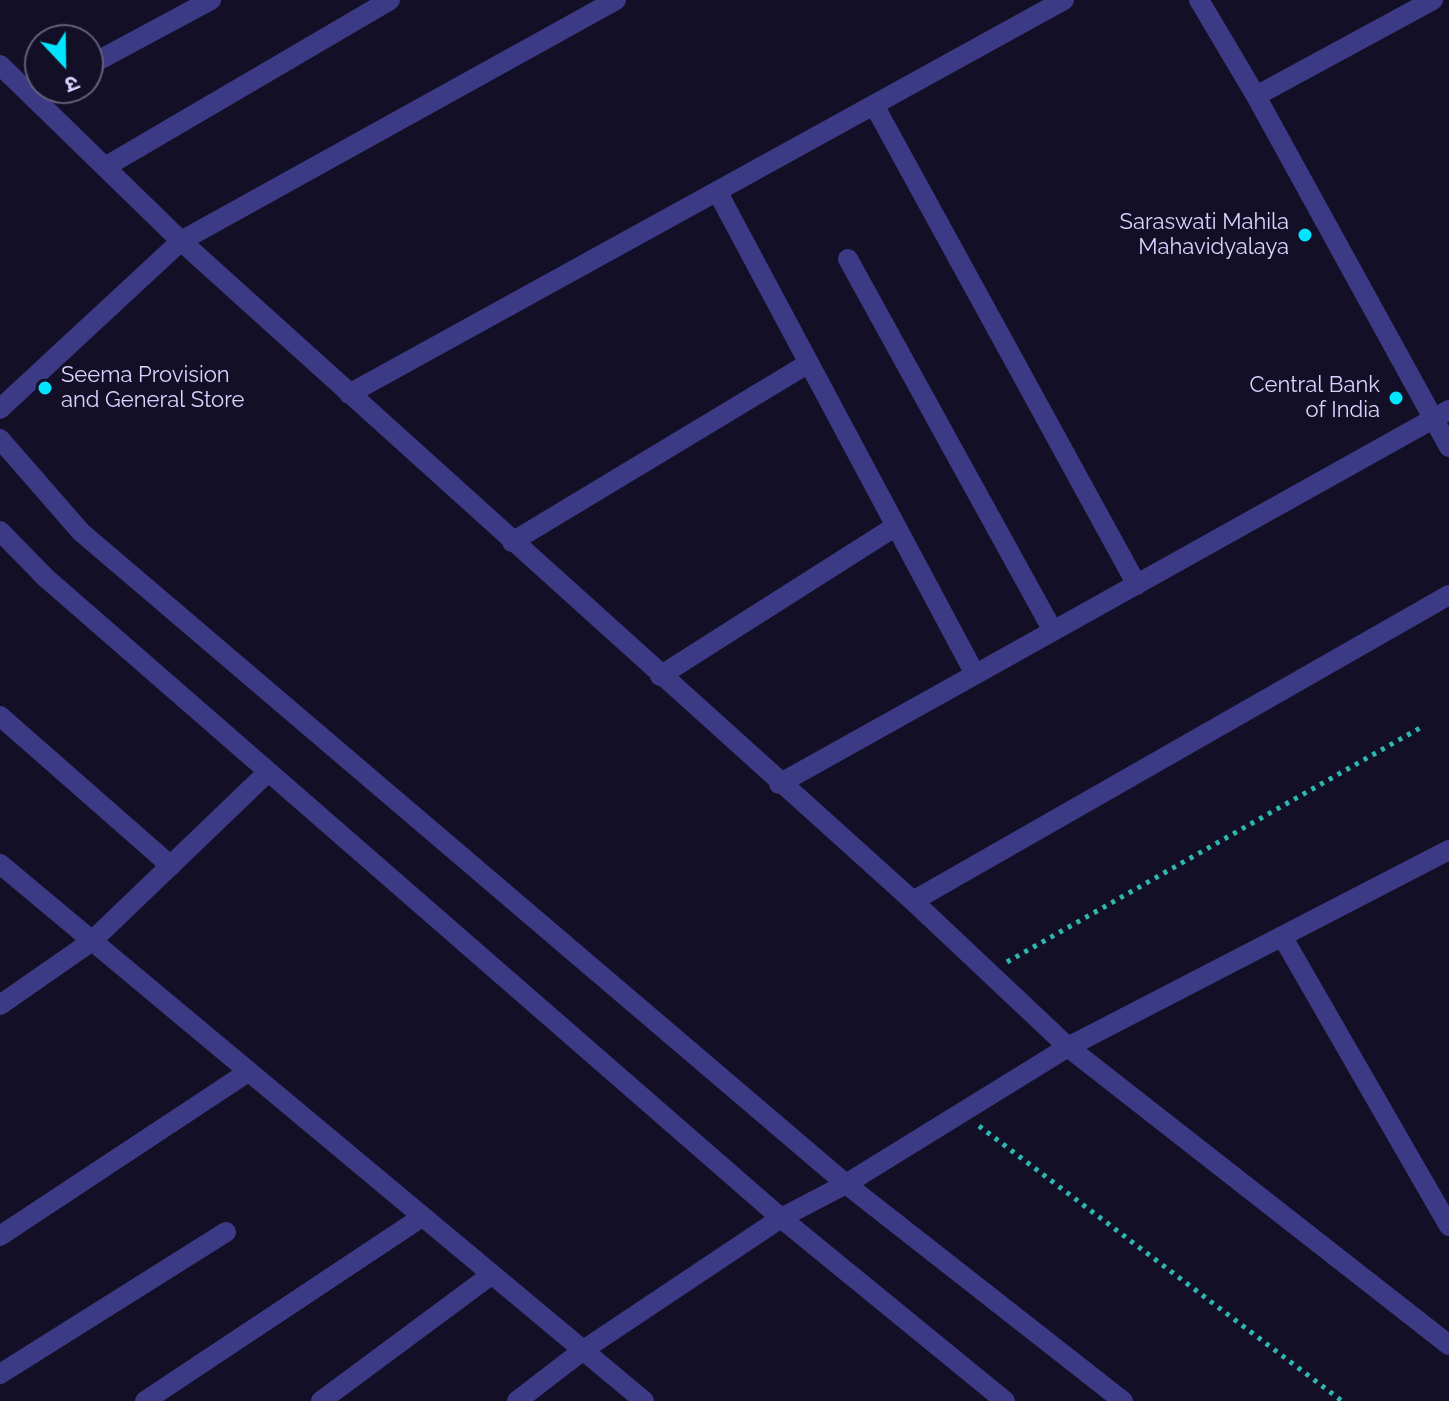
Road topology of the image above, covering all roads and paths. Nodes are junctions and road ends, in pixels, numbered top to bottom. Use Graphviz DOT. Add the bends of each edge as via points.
graph roads {
  1 [pos="211,0"];
  2 [pos="390,0"];
  3 [pos="616,0"];
  4 [pos="1064,0"];
  5 [pos="1199,0"];
  6 [pos="1428,1"];
  7 [pos="104,57"];
  8 [pos="0,65"];
  9 [pos="24,81"];
  10 [pos="1256,96"];
  11 [pos="50,104"];
  12 [pos="874,105"];
  13 [pos="105,167"];
  14 [pos="717,191"];
  15 [pos="181,241"];
  16 [pos="848,259"];
  17 [pos="809,363"];
  18 [pos="349,394"];
  19 [pos="0,409"];
  20 [pos="1441,414"];
  21 [pos="0,439"];
  22 [pos="1449,447"];
  23 [pos="896,526"];
  24 [pos="0,531"];
  25 [pos="512,542"];
  26 [pos="1137,585"];
  27 [pos="1449,595"];
  28 [pos="1053,631"];
  29 [pos="975,674"];
  30 [pos="660,676"];
  31 [pos="0,716"];
  32 [pos="1420,728"];
  33 [pos="268,772"];
  34 [pos="779,784"];
  35 [pos="1449,850"];
  36 [pos="0,864"];
  37 [pos="171,866"];
  38 [pos="913,901"];
  39 [pos="1282,936"];
  40 [pos="92,941"];
  41 [pos="987,973"];
  42 [pos="0,1005"];
  43 [pos="1068,1047"];
  44 [pos="248,1072"];
  45 [pos="961,1113"];
  46 [pos="846,1184"];
  47 [pos="422,1217"];
  48 [pos="781,1218"];
  49 [pos="1449,1226"];
  50 [pos="226,1232"];
  51 [pos="0,1236"];
  52 [pos="491,1275"];
  53 [pos="1449,1345"];
  54 [pos="582,1351"];
  55 [pos="0,1374"];
  56 [pos="145,1401"];
  57 [pos="321,1401"];
  58 [pos="517,1401"];
  59 [pos="644,1401"];
  60 [pos="1005,1401"];
  61 [pos="1123,1401"];
  62 [pos="1342,1401"];
  1 -- 7 [label="street"];
  2 -- 13 [label="street"];
  3 -- 15 [label="street"];
  4 -- 12 [label="street"];
  5 -- 10 [label="street"];
  6 -- 10 [label="street"];
  8 -- 9 [label="street"];
  10 -- 20 [label="street"];
  11 -- 13 [label="street"];
  12 -- 14 [label="street"];
  12 -- 26 [label="street"];
  13 -- 15 [label="street"];
  14 -- 17 [label="street"];
  14 -- 18 [label="street"];
  15 -- 18 [label="street"];
  15 -- 19 [label="street"];
  16 -- 28 [label="street"];
  17 -- 23 [label="street"];
  17 -- 25 [label="street"];
  18 -- 25 [label="street"];
  20 -- 22 [label="street"];
  20 -- 26 [label="street"];
  21 -- 46 [label="street" via="81,532"];
  23 -- 29 [label="street"];
  23 -- 30 [label="street"];
  24 -- 33 [label="street" via="46,578"];
  25 -- 30 [label="street"];
  26 -- 28 [label="street"];
  27 -- 38 [label="street"];
  28 -- 29 [label="street"];
  29 -- 34 [label="street"];
  30 -- 34 [label="street"];
  31 -- 37 [label="street"];
  32 -- 41 [label="path"];
  33 -- 37 [label="street"];
  33 -- 48 [label="street"];
  34 -- 38 [label="street"];
  35 -- 39 [label="street"];
  36 -- 40 [label="street"];
  37 -- 40 [label="street"];
  38 -- 41 [label="street"];
  39 -- 43 [label="street"];
  39 -- 49 [label="street"];
  40 -- 42 [label="street"];
  40 -- 44 [label="street"];
  41 -- 43 [label="street"];
  43 -- 45 [label="street"];
  43 -- 53 [label="street"];
  44 -- 47 [label="street"];
  44 -- 51 [label="street"];
  45 -- 46 [label="street"];
  45 -- 62 [label="path"];
  46 -- 48 [label="street"];
  46 -- 61 [label="street"];
  47 -- 52 [label="street"];
  47 -- 56 [label="street"];
  48 -- 54 [label="street"];
  48 -- 60 [label="street"];
  50 -- 55 [label="street"];
  52 -- 54 [label="street"];
  52 -- 57 [label="street"];
  54 -- 58 [label="street"];
  54 -- 59 [label="street"];
}
